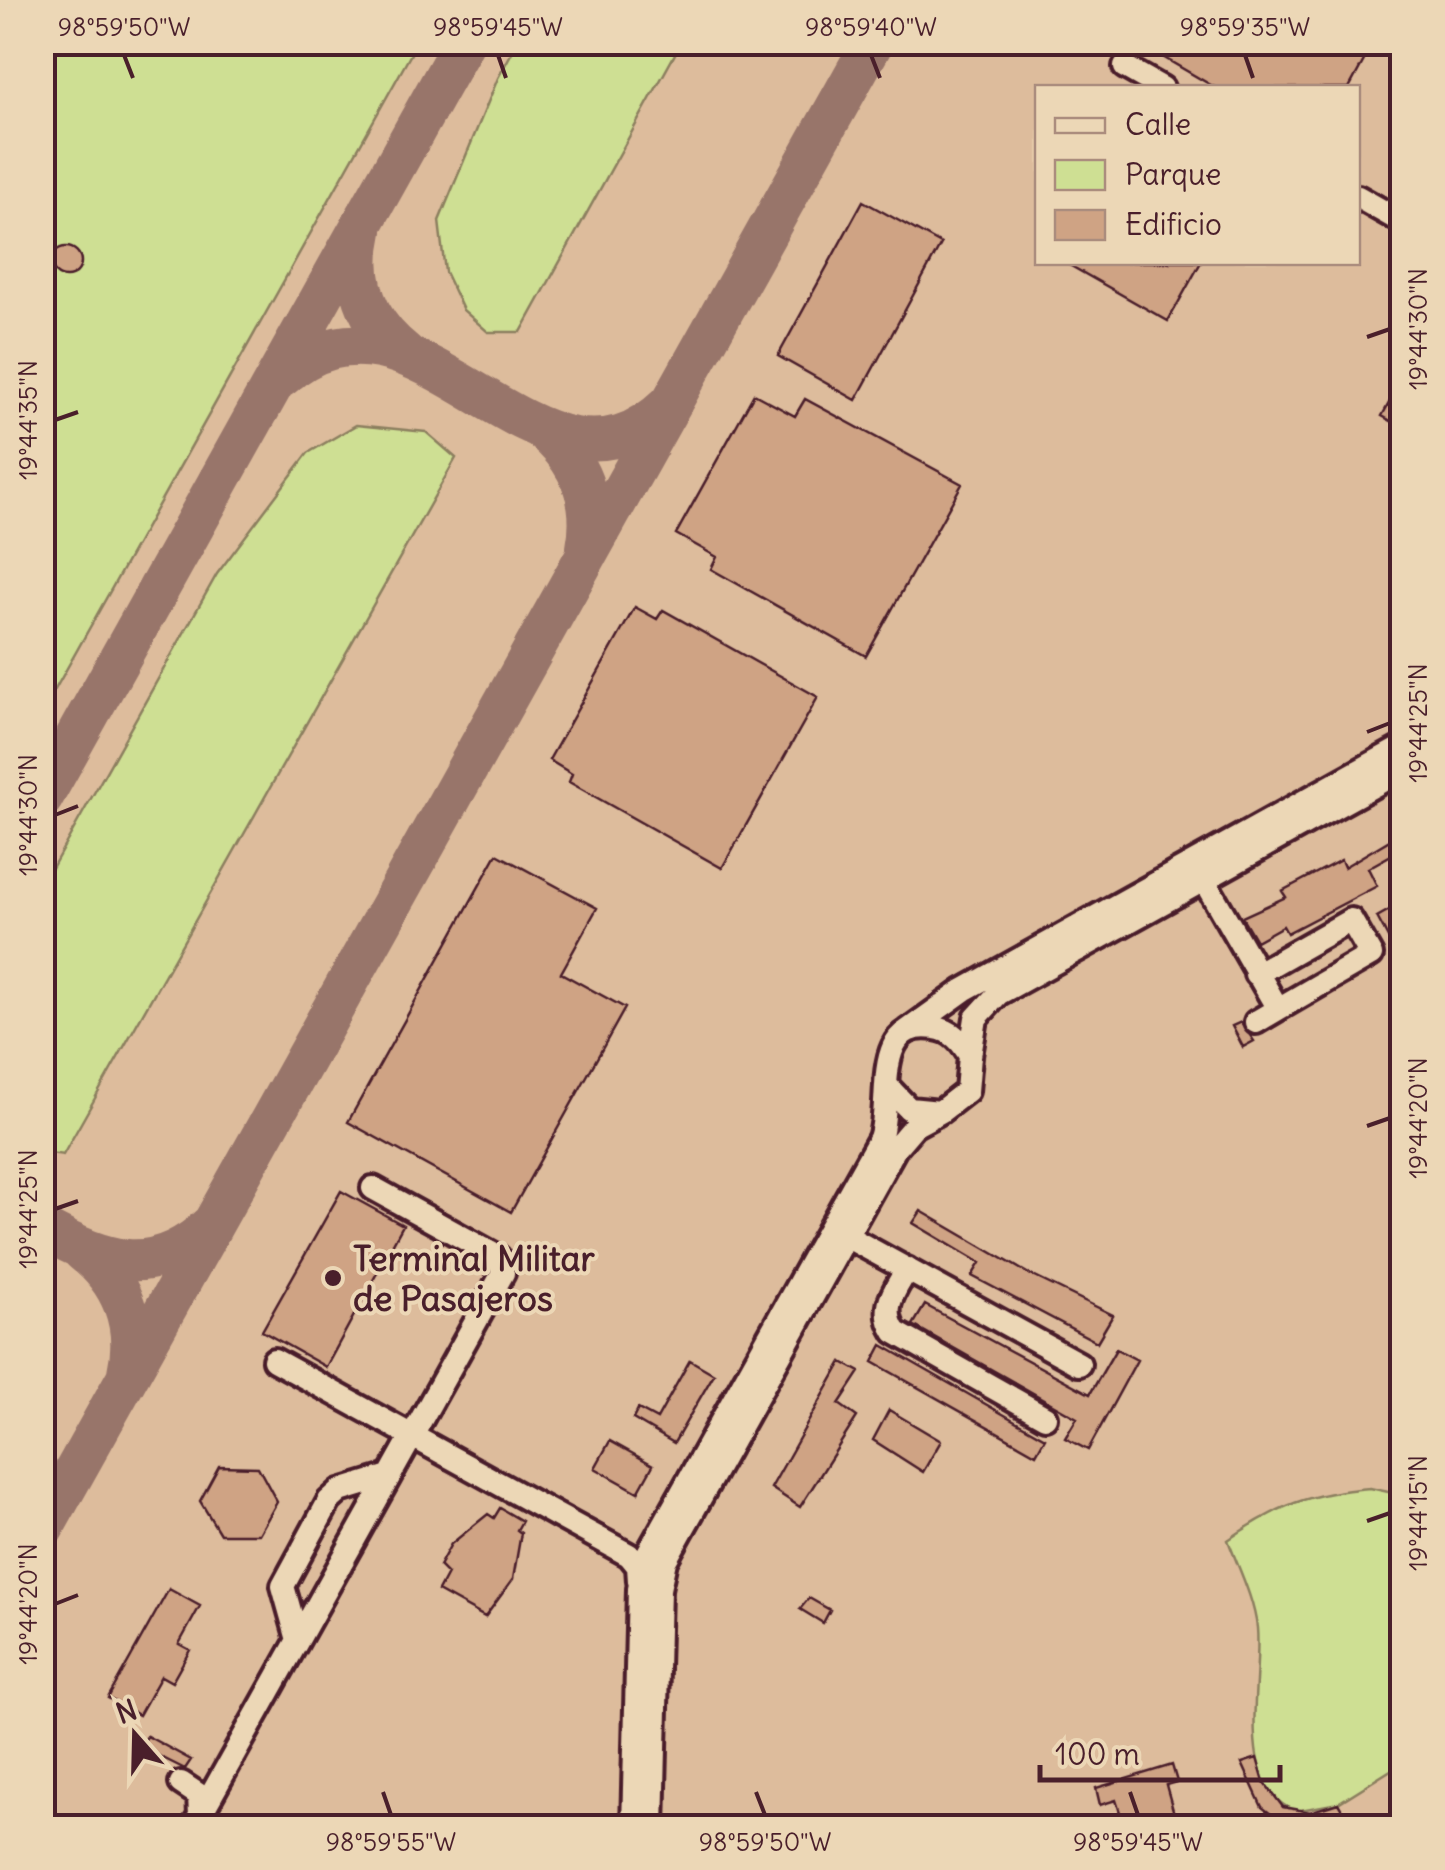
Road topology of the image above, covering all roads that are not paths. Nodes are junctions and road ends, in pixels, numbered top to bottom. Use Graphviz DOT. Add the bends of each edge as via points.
graph roads {
  1 [pos="1125,67"];
  2 [pos="1157,85"];
  3 [pos="1360,198"];
  4 [pos="1402,222"];
  5 [pos="1402,747"];
  6 [pos="1402,770"];
  7 [pos="1204,880"];
  8 [pos="1256,974"];
  9 [pos="1278,1008"];
  10 [pos="1256,1022"];
  11 [pos="902,1036"];
  12 [pos="970,1056"];
  13 [pos="888,1087"];
  14 [pos="940,1112"];
  15 [pos="373,1188"];
  16 [pos="846,1236"];
  17 [pos="907,1269"];
  18 [pos="274,1360"];
  19 [pos="1079,1364"];
  20 [pos="1045,1417"];
  21 [pos="412,1436"];
  22 [pos="368,1496"];
  23 [pos="666,1533"];
  24 [pos="629,1555"];
  25 [pos="640,1581"];
  26 [pos="302,1613"];
  27 [pos="219,1781"];
  28 [pos="196,1821"];
  29 [pos="633,1828"];
  30 [pos="653,1828"];
  1 -- 2 [label="street"];
  3 -- 4 [label="street"];
  5 -- 11 [label="street" via="964,990"];
  6 -- 7 [label="street"];
  7 -- 8 [label="street"];
  7 -- 12 [label="street" via="989,1000 972,1028"];
  8 -- 9 [label="street"];
  8 -- 9 [label="street" via="1351,920 1371,955"];
  9 -- 10 [label="street"];
  11 -- 12 [label="street" via="935,1028 956,1037"];
  11 -- 13 [label="street" via="888,1054"];
  12 -- 14 [label="street" via="967,1091"];
  13 -- 14 [label="street" via="909,1109"];
  13 -- 23 [label="street" via="880,1138"];
  14 -- 16 [label="street" via="901,1139"];
  15 -- 21 [label="street" via="498,1258 504,1269"];
  16 -- 17 [label="street"];
  16 -- 23 [label="street"];
  17 -- 19 [label="street"];
  17 -- 20 [label="street" via="887,1306 895,1332"];
  18 -- 21 [label="street"];
  21 -- 22 [label="street" via="389,1476"];
  21 -- 24 [label="street"];
  22 -- 26 [label="street"];
  22 -- 26 [label="street" via="340,1492 330,1501 284,1582"];
  23 -- 24 [label="street" via="643,1553"];
  23 -- 25 [label="street"];
  23 -- 30 [label="street"];
  24 -- 25 [label="street"];
  25 -- 29 [label="street"];
  26 -- 27 [label="street" via="298,1640"];
  27 -- 28 [label="street"];
  27 -- 28 [label="street" via="207,1789 186,1785 201,1799"];
}
